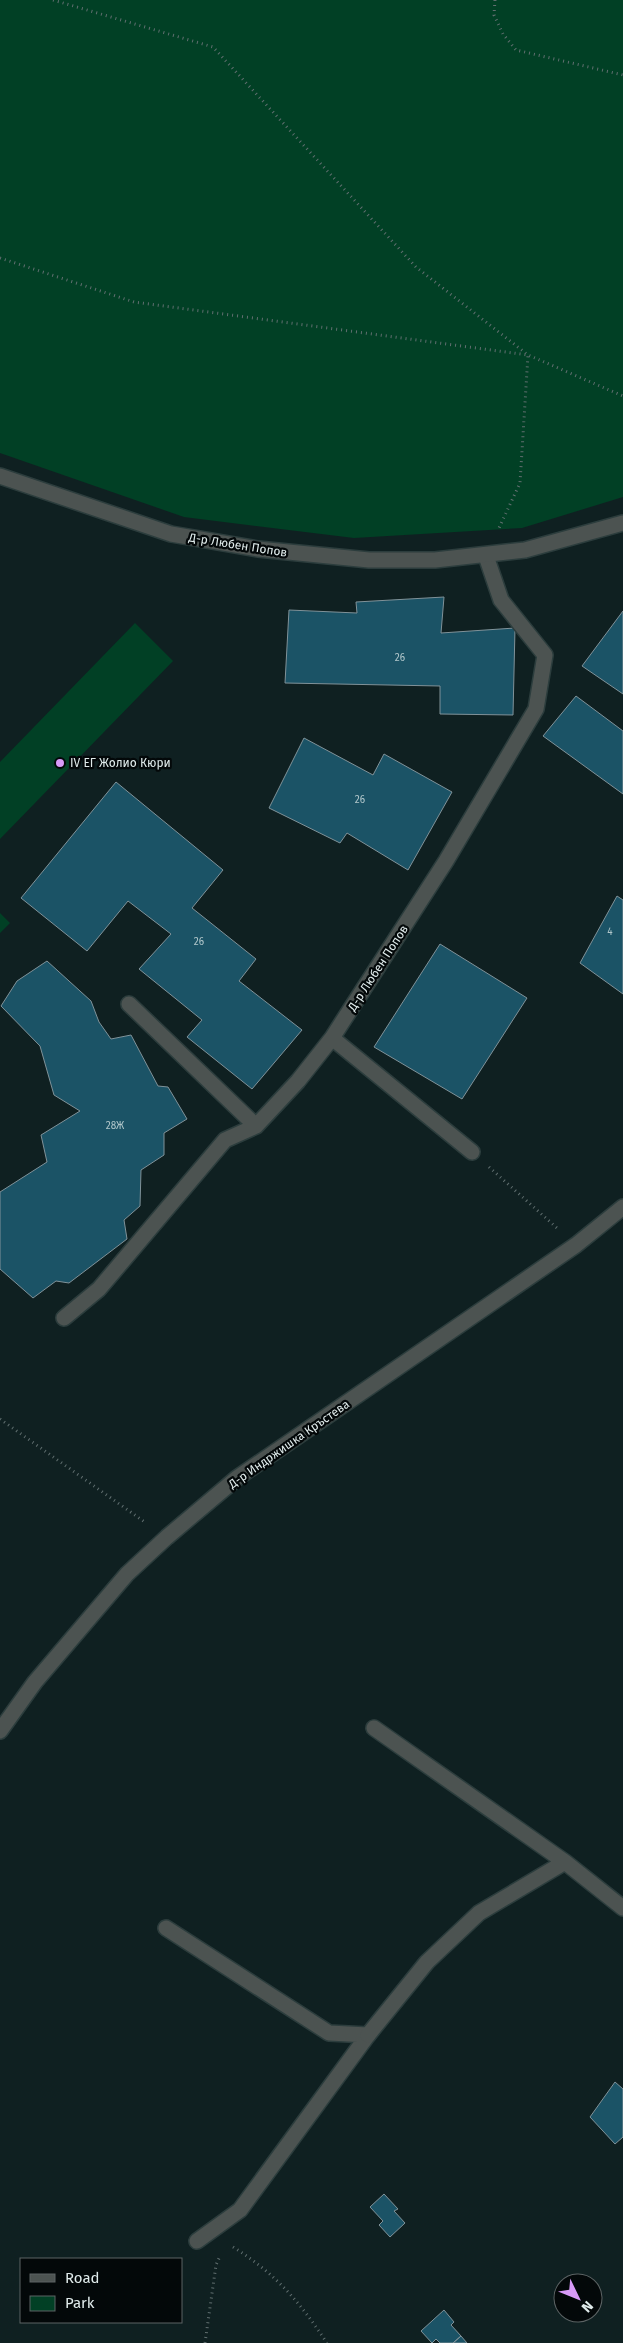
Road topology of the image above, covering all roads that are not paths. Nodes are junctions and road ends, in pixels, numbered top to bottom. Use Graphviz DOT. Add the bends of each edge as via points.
graph roads {
  1 [pos="0,476"];
  2 [pos="623,523"];
  3 [pos="486,556"];
  4 [pos="129,1004"];
  5 [pos="332,1038"];
  6 [pos="256,1126"];
  7 [pos="472,1152"];
  8 [pos="623,1207"];
  9 [pos="64,1318"];
  10 [pos="374,1728"];
  11 [pos="0,1731"];
  12 [pos="565,1862"];
  13 [pos="623,1908"];
  14 [pos="166,1928"];
  15 [pos="368,2034"];
  16 [pos="197,2240"];
  1 -- 3 [label="street, Д-р Любен Попов" via="171,534 258,549 369,560"];
  2 -- 3 [label="street, Д-р Любен Попов" via="525,550"];
  3 -- 5 [label="street, Д-р Любен Попов" via="501,600 545,655 536,708 446,861"];
  4 -- 6 [label="street"];
  5 -- 6 [label="street, Д-р Любен Попов"];
  5 -- 7 [label="street"];
  6 -- 9 [label="street, Д-р Любен Попов" via="225,1140 99,1289"];
  8 -- 11 [label="street, Д-р Индржишка Кръстева" via="576,1245 237,1478 127,1574 35,1682"];
  10 -- 12 [label="street"];
  12 -- 13 [label="street"];
  12 -- 15 [label="street" via="479,1913 427,1962"];
  14 -- 15 [label="street" via="329,2033"];
  15 -- 16 [label="street" via="240,2210"];
}
